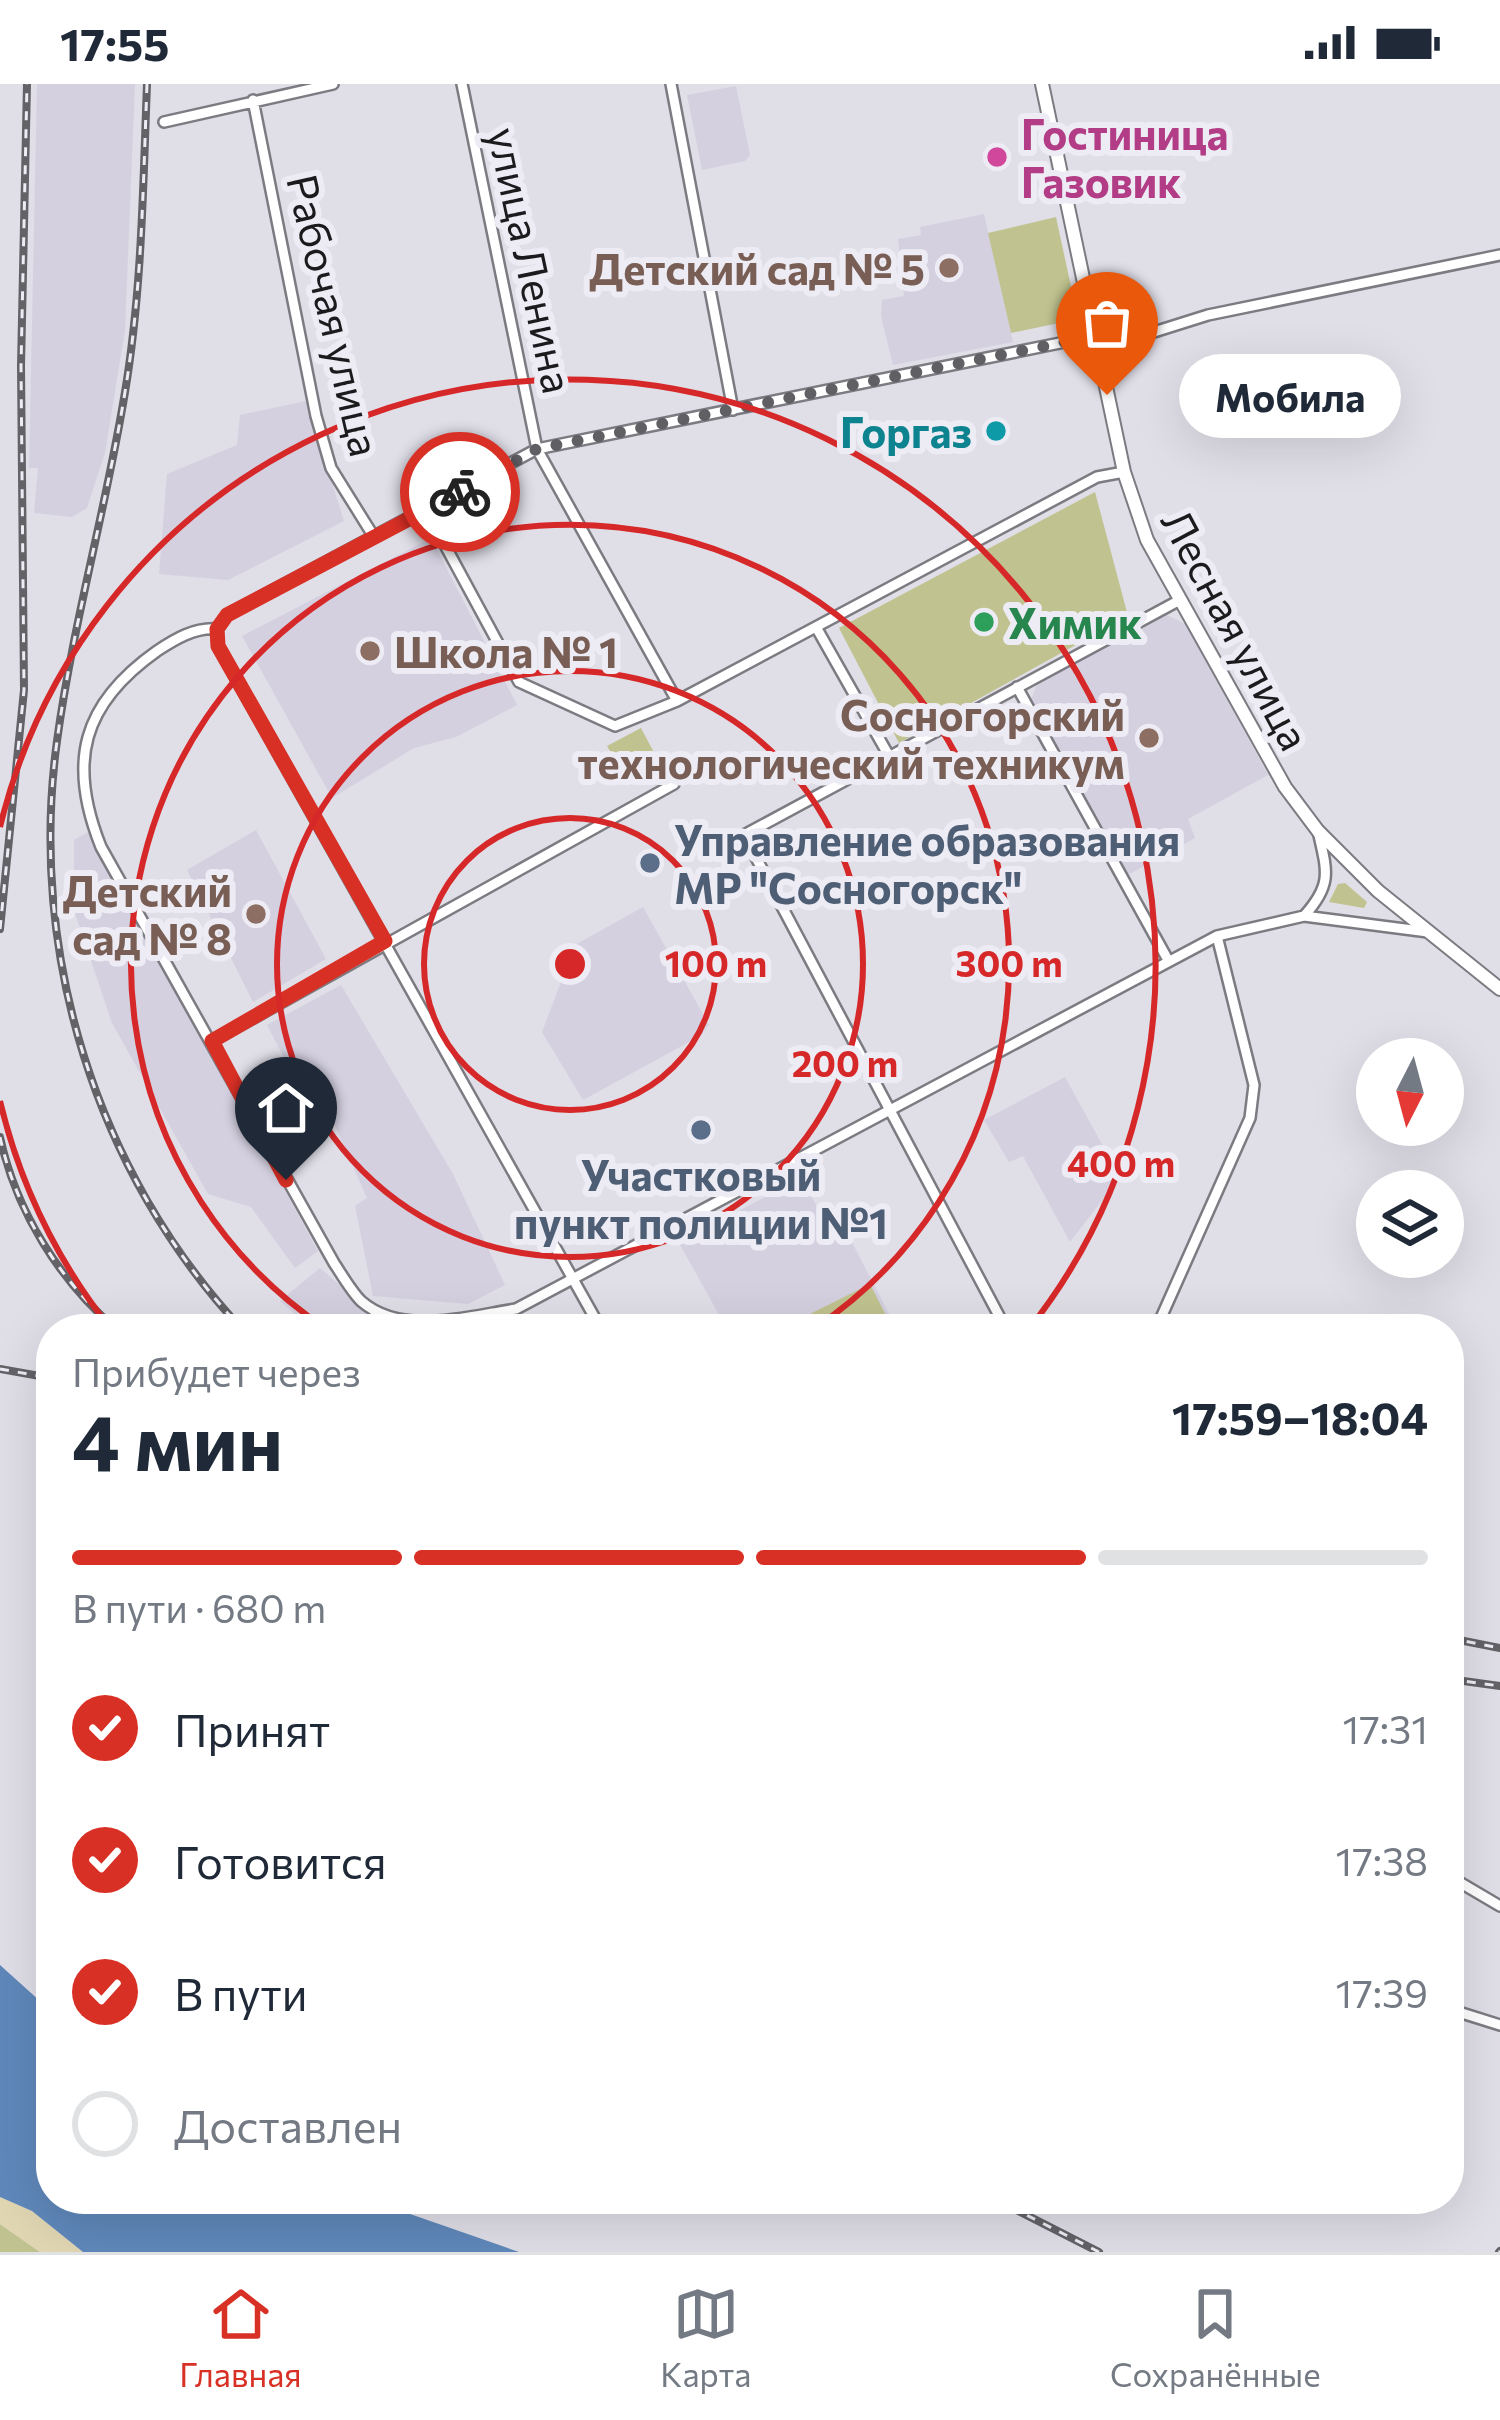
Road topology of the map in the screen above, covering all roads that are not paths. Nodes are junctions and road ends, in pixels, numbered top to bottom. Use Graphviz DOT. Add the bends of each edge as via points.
graph roads {
  1 [pos="333,84"];
  2 [pos="462,84"];
  3 [pos="671,84"];
  4 [pos="1042,84"];
  5 [pos="253,100"];
  6 [pos="164,122"];
  7 [pos="1500,255"];
  8 [pos="1096,343"];
  9 [pos="733,410"];
  10 [pos="537,449"];
  11 [pos="1124,472"];
  12 [pos="426,510"];
  13 [pos="374,537"];
  14 [pos="1178,601"];
  15 [pos="816,627"];
  16 [pos="217,629"];
  17 [pos="1017,687"];
  18 [pos="677,701"];
  19 [pos="889,756"];
  20 [pos="674,784"];
  21 [pos="1318,831"];
  22 [pos="1304,916"];
  23 [pos="1431,932"];
  24 [pos="1217,936"];
  25 [pos="385,941"];
  26 [pos="1168,960"];
  27 [pos="1500,989"];
  28 [pos="212,1041"];
  29 [pos="890,1109"];
  30 [pos="574,1278"];
  31 [pos="384,1314"];
  32 [pos="488,1314"];
  33 [pos="593,1314"];
  34 [pos="998,1314"];
  35 [pos="1163,1314"];
  36 [pos="1464,1885"];
  37 [pos="1500,1906"];
  38 [pos="1464,2013"];
  39 [pos="1500,2025"];
  1 -- 5 [label="street"];
  2 -- 10 [label="street, улица Ленина"];
  3 -- 9 [label="street"];
  4 -- 8 [label="main road, Лесная улица"];
  5 -- 6 [label="street"];
  5 -- 13 [label="street, Рабочая улица" via="316,416 331,468"];
  7 -- 8 [label="street"];
  8 -- 9 [label="street" via="1070,341"];
  8 -- 11 [label="main road, Лесная улица"];
  9 -- 10 [label="street"];
  10 -- 12 [label="street"];
  10 -- 18 [label="street, улица Ленина"];
  11 -- 14 [label="main road, Лесная улица"];
  11 -- 15 [label="street" via="1097,477"];
  12 -- 13 [label="street"];
  12 -- 18 [label="street" via="519,682 615,726"];
  13 -- 16 [label="street" via="227,615"];
  14 -- 17 [label="street"];
  14 -- 21 [label="main road, Лесная улица"];
  15 -- 18 [label="street"];
  15 -- 19 [label="street"];
  16 -- 25 [label="street" via="218,646"];
  16 -- 28 [label="street" via="202,627 166,645 110,689 92,722 82,778 100,847"];
  17 -- 19 [label="street"];
  17 -- 26 [label="street"];
  19 -- 29 [label="street" via="744,835"];
  20 -- 25 [label="street"];
  21 -- 22 [label="street" via="1324,894"];
  21 -- 23 [label="main road, Лесная улица"];
  22 -- 23 [label="street"];
  22 -- 24 [label="street"];
  23 -- 27 [label="main road, Лесная улица"];
  24 -- 26 [label="street"];
  24 -- 35 [label="street" via="1254,1085 1250,1118"];
  25 -- 28 [label="street"];
  25 -- 30 [label="street"];
  26 -- 29 [label="street"];
  28 -- 31 [label="street" via="361,1301"];
  29 -- 30 [label="street"];
  29 -- 34 [label="street"];
  30 -- 32 [label="street" via="516,1310"];
  30 -- 33 [label="street"];
  36 -- 37 [label="street"];
  38 -- 39 [label="street"];
}
